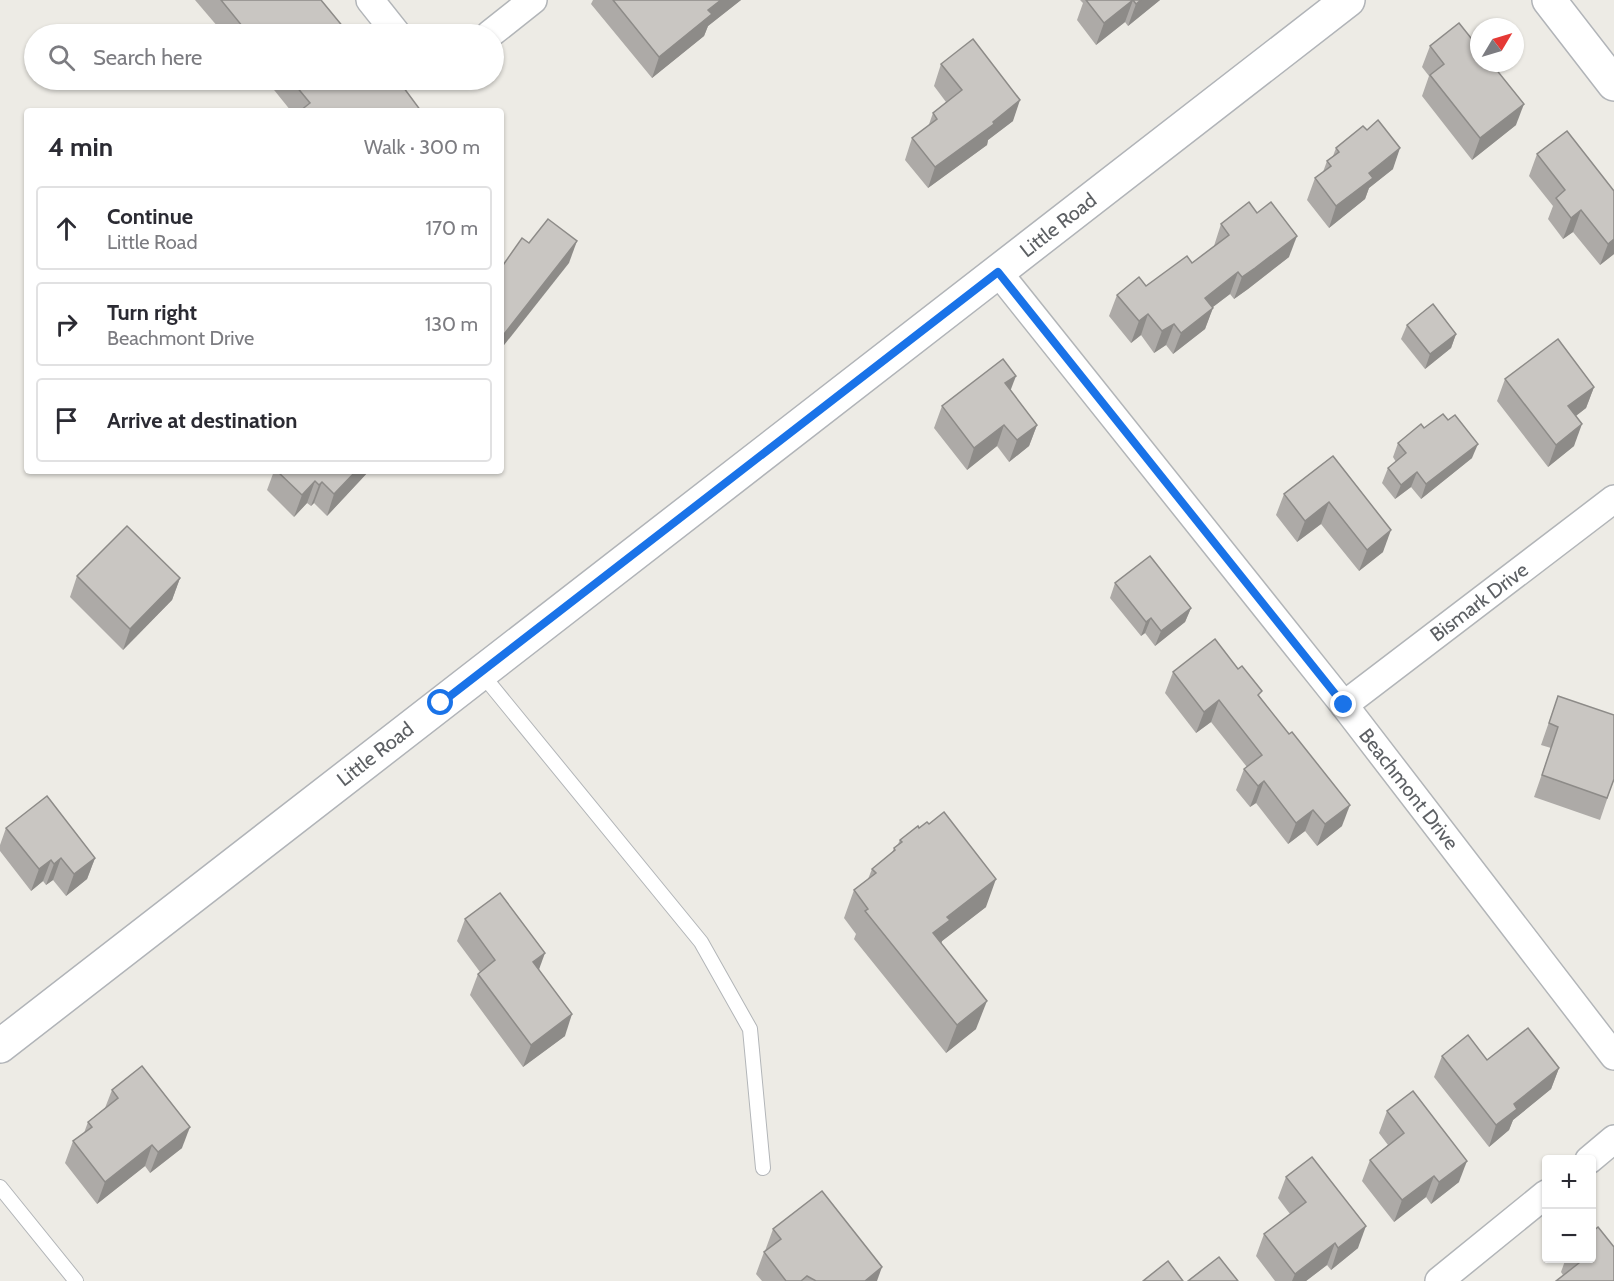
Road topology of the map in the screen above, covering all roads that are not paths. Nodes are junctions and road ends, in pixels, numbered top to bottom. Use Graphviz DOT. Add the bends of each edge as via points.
graph roads {
  1 [pos="370,0"];
  2 [pos="533,0"];
  3 [pos="1348,0"];
  4 [pos="1549,0"];
  5 [pos="389,24"];
  6 [pos="503,24"];
  7 [pos="1614,84"];
  8 [pos="998,272"];
  9 [pos="1614,499"];
  10 [pos="481,673"];
  11 [pos="1344,705"];
  12 [pos="0,1046"];
  13 [pos="1614,1056"];
  14 [pos="1614,1139"];
  15 [pos="1595,1155"];
  16 [pos="763,1168"];
  17 [pos="0,1187"];
  18 [pos="1542,1197"];
  19 [pos="76,1281"];
  20 [pos="1439,1281"];
  1 -- 5 [label="street"];
  2 -- 6 [label="street"];
  3 -- 8 [label="street, Little Road"];
  4 -- 7 [label="street"];
  8 -- 10 [label="street, Little Road"];
  8 -- 11 [label="street, Beachmont Drive"];
  9 -- 11 [label="street, Bismark Drive"];
  10 -- 12 [label="street, Little Road"];
  10 -- 16 [label="lane" via="702,942 750,1029"];
  11 -- 13 [label="street, Beachmont Drive"];
  14 -- 15 [label="street"];
  17 -- 19 [label="lane"];
  18 -- 20 [label="street"];
}
